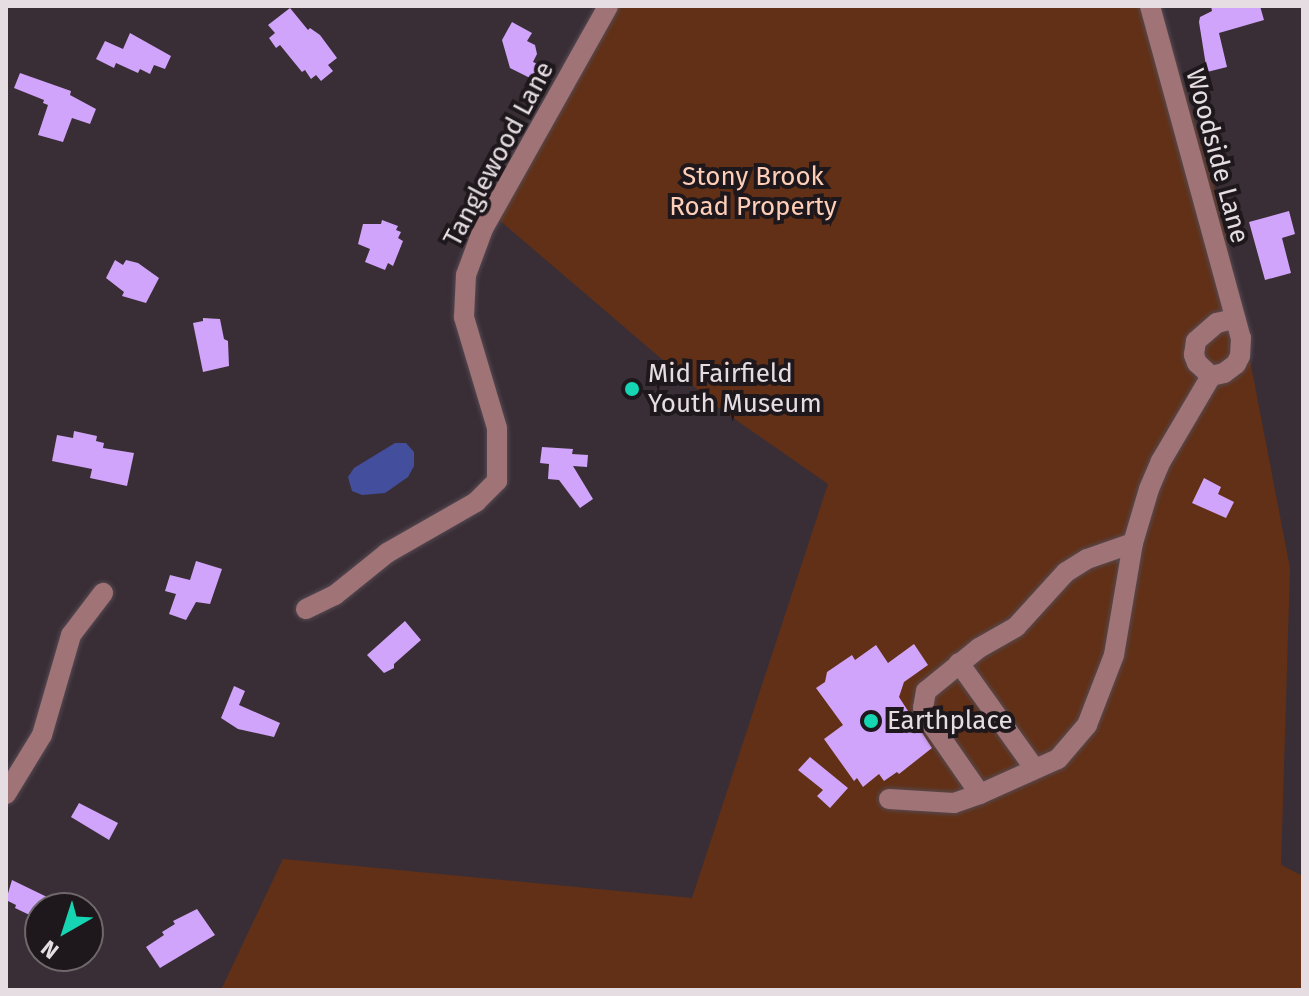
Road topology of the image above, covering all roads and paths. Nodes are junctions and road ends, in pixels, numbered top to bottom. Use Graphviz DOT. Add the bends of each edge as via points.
graph roads {
  1 [pos="608,6"];
  2 [pos="1150,6"];
  3 [pos="1233,319"];
  4 [pos="1211,376"];
  5 [pos="1133,543"];
  6 [pos="103,593"];
  7 [pos="306,609"];
  8 [pos="959,663"];
  9 [pos="1035,769"];
  10 [pos="6,794"];
  11 [pos="980,794"];
  12 [pos="889,799"];
  1 -- 7 [label="street, Tanglewood Lane" via="483,229 466,275 464,317 497,428 497,481 480,500 387,553 335,595"];
  2 -- 3 [label="street, Woodside Lane"];
  3 -- 4 [label="street, Woodside Lane" via="1241,338 1240,356 1229,371"];
  3 -- 4 [label="street" via="1217,323 1196,341 1194,355"];
  4 -- 5 [label="street, Woodside Lane" via="1161,461"];
  5 -- 8 [label="street" via="1066,572 1016,627"];
  5 -- 9 [label="street, Woodside Lane" via="1114,655 1087,725 1058,759"];
  6 -- 10 [label="street" via="71,635 42,735"];
  8 -- 9 [label="street"];
  8 -- 11 [label="street" via="929,687 923,708"];
  9 -- 11 [label="street, Woodside Lane"];
  11 -- 12 [label="street, Woodside Lane" via="954,803"];
}
